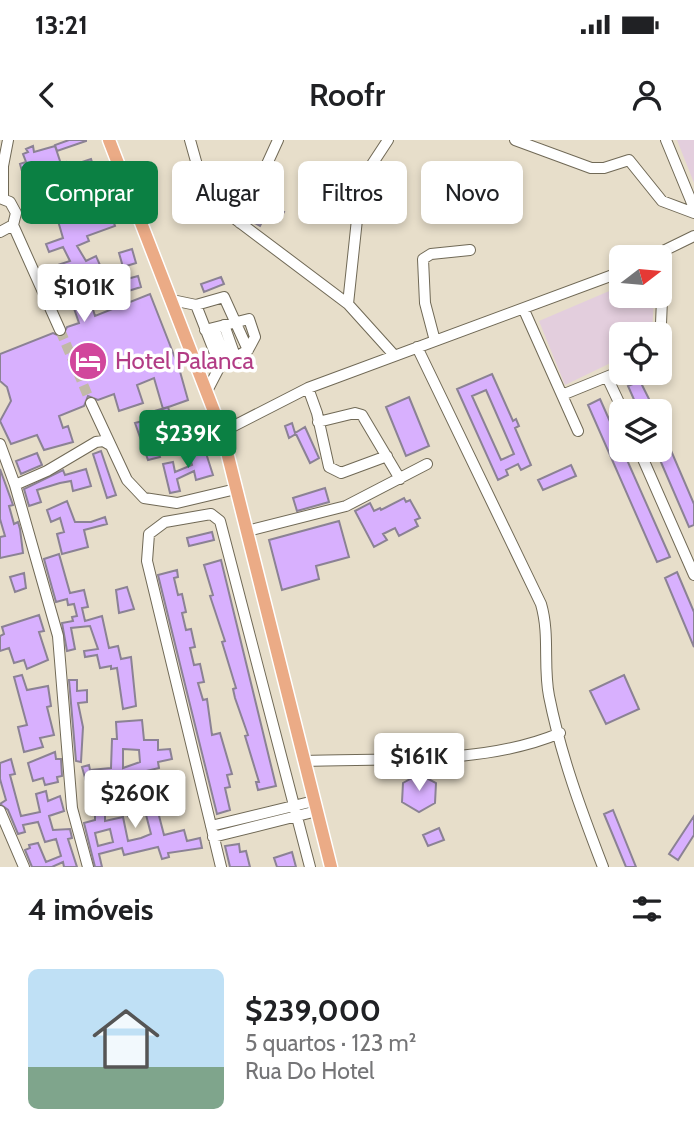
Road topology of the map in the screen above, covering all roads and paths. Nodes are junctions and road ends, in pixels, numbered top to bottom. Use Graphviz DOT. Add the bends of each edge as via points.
graph roads {
  1 [pos="8,140"];
  2 [pos="109,140"];
  3 [pos="190,140"];
  4 [pos="278,140"];
  5 [pos="388,140"];
  6 [pos="515,140"];
  7 [pos="666,140"];
  8 [pos="196,161"];
  9 [pos="268,161"];
  10 [pos="1,198"];
  11 [pos="694,211"];
  12 [pos="241,224"];
  13 [pos="13,225"];
  14 [pos="0,232"];
  15 [pos="694,236"];
  16 [pos="672,247"];
  17 [pos="470,250"];
  18 [pos="609,277"];
  19 [pos="172,300"];
  20 [pos="348,304"];
  21 [pos="196,305"];
  22 [pos="524,310"];
  23 [pos="237,321"];
  24 [pos="214,328"];
  25 [pos="60,330"];
  26 [pos="435,341"];
  27 [pos="417,347"];
  28 [pos="394,355"];
  29 [pos="228,362"];
  30 [pos="607,377"];
  31 [pos="308,388"];
  32 [pos="207,391"];
  33 [pos="562,395"];
  34 [pos="617,399"];
  35 [pos="91,403"];
  36 [pos="318,422"];
  37 [pos="578,431"];
  38 [pos="222,432"];
  39 [pos="0,444"];
  40 [pos="110,444"];
  41 [pos="387,456"];
  42 [pos="644,462"];
  43 [pos="427,464"];
  44 [pos="400,478"];
  45 [pos="15,485"];
  46 [pos="236,489"];
  47 [pos="247,531"];
  48 [pos="694,575"];
  49 [pos="560,733"];
  50 [pos="304,761"];
  51 [pos="316,806"];
  52 [pos="0,811"];
  53 [pos="295,811"];
  54 [pos="212,832"];
  55 [pos="24,867"];
  56 [pos="88,867"];
  57 [pos="221,867"];
  58 [pos="310,867"];
  59 [pos="331,867"];
  60 [pos="603,867"];
  1 -- 10 [label="street"];
  2 -- 19 [label="main road"];
  3 -- 8 [label="street"];
  4 -- 9 [label="street"];
  5 -- 20 [label="street" via="360,191"];
  6 -- 11 [label="street" via="590,168 629,160 662,201"];
  7 -- 11 [label="street"];
  10 -- 13 [label="street" via="15,209"];
  12 -- 20 [label="street"];
  13 -- 14 [label="street"];
  13 -- 25 [label="street"];
  15 -- 16 [label="street"];
  17 -- 26 [label="street" via="430,254 423,259 425,303"];
  18 -- 22 [label="street"];
  19 -- 21 [label="street"];
  19 -- 32 [label="main road"];
  20 -- 28 [label="street"];
  21 -- 23 [label="street" via="224,297"];
  21 -- 24 [label="street"];
  22 -- 26 [label="street"];
  22 -- 33 [label="street"];
  23 -- 24 [label="street"];
  23 -- 29 [label="street" via="249,319 255,337 248,350"];
  24 -- 29 [label="street"];
  26 -- 27 [label="street"];
  27 -- 28 [label="street"];
  27 -- 49 [label="street" via="541,604 546,622 548,690"];
  28 -- 31 [label="street"];
  29 -- 32 [label="street"];
  30 -- 33 [label="street"];
  30 -- 34 [label="street"];
  31 -- 36 [label="street"];
  31 -- 38 [label="street"];
  32 -- 38 [label="main road"];
  33 -- 37 [label="street"];
  35 -- 40 [label="street"];
  36 -- 41 [label="street" via="362,415"];
  36 -- 41 [label="street" via="329,467 334,471 341,473"];
  38 -- 46 [label="main road"];
  39 -- 45 [label="street"];
  40 -- 45 [label="street" via="96,442"];
  40 -- 46 [label="street" via="127,480 144,498 177,503"];
  41 -- 44 [label="street"];
  42 -- 48 [label="street"];
  43 -- 44 [label="street"];
  44 -- 47 [label="street" via="346,506"];
  45 -- 56 [label="street" via="58,636 72,808"];
  46 -- 47 [label="main road"];
  47 -- 50 [label="main road"];
  49 -- 50 [label="street" via="528,746 494,751"];
  49 -- 60 [label="street" via="566,771"];
  50 -- 51 [label="main road"];
  51 -- 53 [label="street"];
  51 -- 59 [label="main road"];
  52 -- 55 [label="street"];
  53 -- 54 [label="street"];
  53 -- 54 [label="street" via="220,521 211,514 165,522 149,534 147,561"];
  53 -- 58 [label="street"];
  54 -- 57 [label="street"];
}
